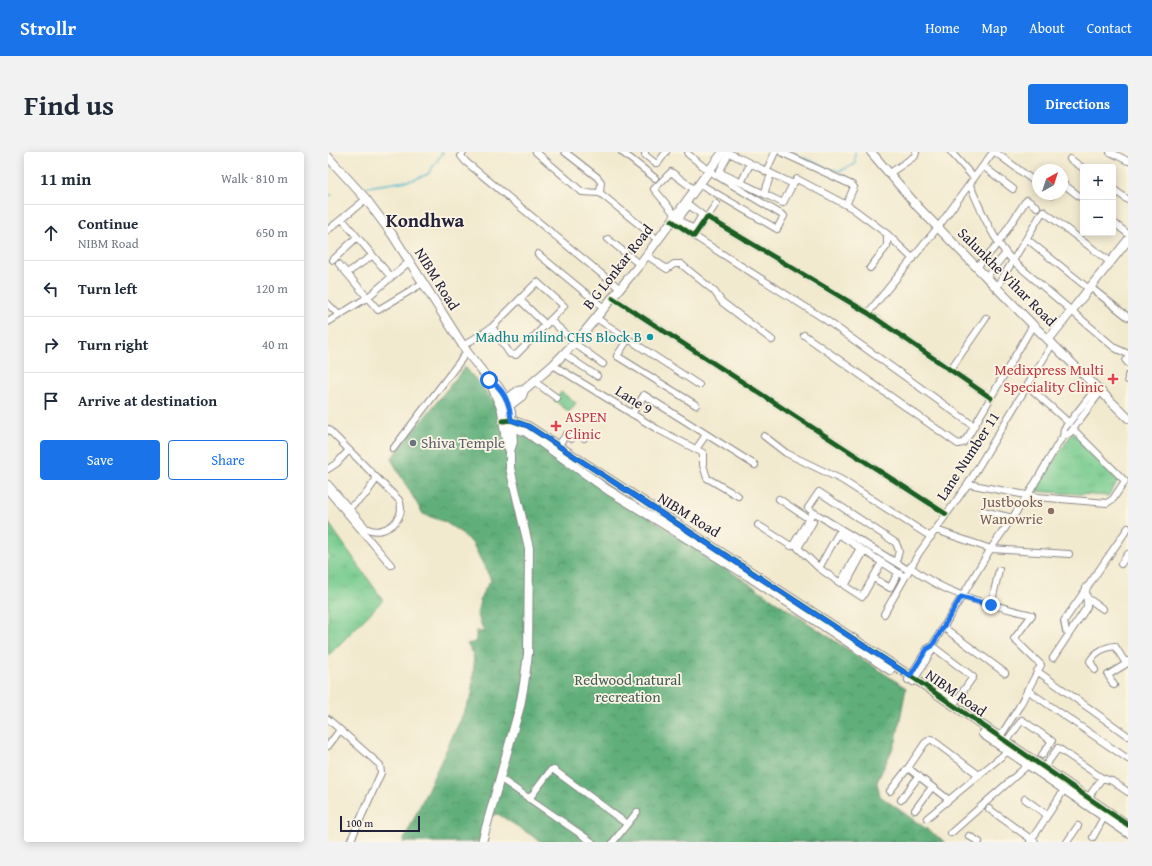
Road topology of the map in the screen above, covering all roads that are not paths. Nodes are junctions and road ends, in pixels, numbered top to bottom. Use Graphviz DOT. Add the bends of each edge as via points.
graph roads {
  1 [pos="463,152"];
  2 [pos="536,152"];
  3 [pos="565,152"];
  4 [pos="645,152"];
  5 [pos="666,152"];
  6 [pos="775,152"];
  7 [pos="781,152"];
  8 [pos="871,152"];
  9 [pos="916,152"];
  10 [pos="950,152"];
  11 [pos="994,152"];
  12 [pos="1110,152"];
  13 [pos="626,153"];
  14 [pos="726,153"];
  15 [pos="688,154"];
  16 [pos="328,158"];
  17 [pos="1070,159"];
  18 [pos="1128,161"];
  19 [pos="750,164"];
  20 [pos="984,166"];
  21 [pos="1080,166"];
  22 [pos="709,171"];
  23 [pos="769,173"];
  24 [pos="890,173"];
  25 [pos="655,178"];
  26 [pos="974,178"];
  27 [pos="1032,180"];
  28 [pos="741,183"];
  29 [pos="792,184"];
  30 [pos="970,185"];
  31 [pos="697,187"];
  32 [pos="1068,188"];
  33 [pos="1013,189"];
  34 [pos="1116,191"];
  35 [pos="600,193"];
  36 [pos="764,194"];
  37 [pos="1080,197"];
  38 [pos="366,199"];
  39 [pos="1128,200"];
  40 [pos="716,204"];
  41 [pos="846,205"];
  42 [pos="1037,207"];
  43 [pos="678,215"];
  44 [pos="707,217"];
  45 [pos="342,219"];
  46 [pos="1116,224"];
  47 [pos="699,225"];
  48 [pos="939,226"];
  49 [pos="329,227"];
  50 [pos="887,234"];
  51 [pos="1128,234"];
  52 [pos="694,236"];
  53 [pos="357,237"];
  54 [pos="1027,239"];
  55 [pos="608,240"];
  56 [pos="658,240"];
  57 [pos="997,244"];
  58 [pos="1126,245"];
  59 [pos="1006,253"];
  60 [pos="538,254"];
  61 [pos="646,255"];
  62 [pos="369,258"];
  63 [pos="913,259"];
  64 [pos="333,260"];
  65 [pos="1013,261"];
  66 [pos="409,262"];
  67 [pos="1110,262"];
  68 [pos="339,264"];
  69 [pos="639,264"];
  70 [pos="870,268"];
  71 [pos="978,268"];
  72 [pos="348,273"];
  73 [pos="604,276"];
  74 [pos="391,277"];
  75 [pos="986,277"];
  76 [pos="612,282"];
  77 [pos="423,283"];
  78 [pos="997,287"];
  79 [pos="620,288"];
  80 [pos="1090,288"];
  81 [pos="368,297"];
  82 [pos="613,298"];
  83 [pos="520,300"];
  84 [pos="328,304"];
  85 [pos="604,308"];
  86 [pos="1071,311"];
  87 [pos="868,313"];
  88 [pos="339,315"];
  89 [pos="1128,317"];
  90 [pos="596,318"];
  91 [pos="986,318"];
  92 [pos="328,322"];
  93 [pos="548,323"];
  94 [pos="1033,325"];
  95 [pos="492,327"];
  96 [pos="804,335"];
  97 [pos="628,339"];
  98 [pos="772,340"];
  99 [pos="1051,341"];
  100 [pos="575,343"];
  101 [pos="465,349"];
  102 [pos="564,354"];
  103 [pos="1128,354"];
  104 [pos="1128,358"];
  105 [pos="1128,363"];
  106 [pos="602,364"];
  107 [pos="553,365"];
  108 [pos="950,370"];
  109 [pos="597,376"];
  110 [pos="1128,376"];
  111 [pos="1128,380"];
  112 [pos="534,382"];
  113 [pos="700,386"];
  114 [pos="1028,386"];
  115 [pos="1099,389"];
  116 [pos="557,398"];
  117 [pos="991,398"];
  118 [pos="504,405"];
  119 [pos="696,405"];
  120 [pos="632,414"];
  121 [pos="1128,418"];
  122 [pos="1069,423"];
  123 [pos="508,424"];
  124 [pos="974,426"];
  125 [pos="1073,428"];
  126 [pos="328,429"];
  127 [pos="527,429"];
  128 [pos="706,434"];
  129 [pos="764,436"];
  130 [pos="1063,437"];
  131 [pos="584,438"];
  132 [pos="558,446"];
  133 [pos="393,449"];
  134 [pos="696,449"];
  135 [pos="349,450"];
  136 [pos="755,465"];
  137 [pos="328,469"];
  138 [pos="377,478"];
  139 [pos="328,484"];
  140 [pos="968,484"];
  141 [pos="328,492"];
  142 [pos="1028,495"];
  143 [pos="738,496"];
  144 [pos="779,499"];
  145 [pos="349,508"];
  146 [pos="983,511"];
  147 [pos="814,512"];
  148 [pos="946,514"];
  149 [pos="1013,518"];
  150 [pos="811,521"];
  151 [pos="758,525"];
  152 [pos="1128,528"];
  153 [pos="936,530"];
  154 [pos="931,537"];
  155 [pos="862,549"];
  156 [pos="991,549"];
  157 [pos="1069,554"];
  158 [pos="1128,554"];
  159 [pos="882,562"];
  160 [pos="896,562"];
  161 [pos="1121,564"];
  162 [pos="391,565"];
  163 [pos="819,568"];
  164 [pos="909,569"];
  165 [pos="999,570"];
  166 [pos="898,573"];
  167 [pos="905,577"];
  168 [pos="877,580"];
  169 [pos="1086,587"];
  170 [pos="961,597"];
  171 [pos="1086,597"];
  172 [pos="991,605"];
  173 [pos="1103,609"];
  174 [pos="884,614"];
  175 [pos="943,627"];
  176 [pos="1069,634"];
  177 [pos="932,646"];
  178 [pos="1053,658"];
  179 [pos="1126,662"];
  180 [pos="1095,670"];
  181 [pos="1037,671"];
  182 [pos="1005,673"];
  183 [pos="911,679"];
  184 [pos="1114,685"];
  185 [pos="1027,690"];
  186 [pos="936,694"];
  187 [pos="328,719"];
  188 [pos="340,730"];
  189 [pos="1128,736"];
  190 [pos="1001,741"];
  191 [pos="328,746"];
  192 [pos="1008,751"];
  193 [pos="1042,755"];
  194 [pos="1128,760"];
  195 [pos="1028,765"];
  196 [pos="908,768"];
  197 [pos="1044,768"];
  198 [pos="979,775"];
  199 [pos="918,776"];
  200 [pos="1102,778"];
  201 [pos="500,779"];
  202 [pos="932,787"];
  203 [pos="1064,790"];
  204 [pos="890,791"];
  205 [pos="1128,792"];
  206 [pos="1088,798"];
  207 [pos="529,799"];
  208 [pos="1026,799"];
  209 [pos="901,800"];
  210 [pos="949,800"];
  211 [pos="989,808"];
  212 [pos="915,810"];
  213 [pos="637,812"];
  214 [pos="1047,815"];
  215 [pos="1104,817"];
  216 [pos="927,818"];
  217 [pos="627,824"];
  218 [pos="1128,825"];
  219 [pos="1078,826"];
  220 [pos="951,833"];
  221 [pos="1128,833"];
  222 [pos="969,836"];
  223 [pos="1093,837"];
  224 [pos="1032,841"];
  225 [pos="350,842"];
  226 [pos="482,842"];
  227 [pos="592,842"];
  228 [pos="613,842"];
  229 [pos="979,842"];
  230 [pos="1067,842"];
  1 -- 73 [label="street" via="461,156 466,162"];
  2 -- 35 [label="street" via="582,192"];
  3 -- 35 [label="street" via="598,177 601,182"];
  4 -- 5 [label="street" via="645,155 658,163"];
  6 -- 23 [label="street"];
  7 -- 41 [label="street" via="852,185 854,187"];
  8 -- 24 [label="street, Salunkhe Vihar Road"];
  9 -- 24 [label="street" via="915,156"];
  10 -- 26 [label="street"];
  11 -- 20 [label="street"];
  11 -- 27 [label="street"];
  12 -- 18 [label="street"];
  13 -- 25 [label="street"];
  14 -- 19 [label="street"];
  14 -- 22 [label="street, B G Lonkar Road"];
  14 -- 28 [label="street" via="719,172"];
  15 -- 22 [label="street"];
  16 -- 38 [label="street, NIBM Road"];
  17 -- 21 [label="street"];
  19 -- 23 [label="street"];
  19 -- 28 [label="street"];
  20 -- 26 [label="street"];
  20 -- 33 [label="street"];
  22 -- 31 [label="street, B G Lonkar Road"];
  22 -- 31 [label="street" via="784,216 777,229"];
  23 -- 29 [label="street"];
  23 -- 36 [label="street"];
  24 -- 48 [label="street, Salunkhe Vihar Road" via="918,207"];
  26 -- 30 [label="street"];
  28 -- 36 [label="street"];
  29 -- 36 [label="street" via="784,203"];
  29 -- 41 [label="street" via="797,179"];
  30 -- 48 [label="street"];
  30 -- 57 [label="street"];
  31 -- 43 [label="street, B G Lonkar Road"];
  31 -- 43 [label="street" via="671,172 654,189"];
  32 -- 37 [label="street"];
  34 -- 39 [label="street"];
  35 -- 56 [label="street"];
  38 -- 45 [label="street"];
  38 -- 66 [label="street, NIBM Road"];
  40 -- 44 [label="street"];
  41 -- 50 [label="street"];
  42 -- 57 [label="street" via="1027,200"];
  43 -- 47 [label="street" via="680,220 691,228"];
  43 -- 47 [label="street" via="689,205 702,214"];
  43 -- 52 [label="street"];
  43 -- 56 [label="street, B G Lonkar Road"];
  44 -- 47 [label="street"];
  44 -- 87 [label="street"];
  45 -- 49 [label="street"];
  45 -- 53 [label="street"];
  46 -- 51 [label="street"];
  47 -- 52 [label="street"];
  48 -- 63 [label="street"];
  48 -- 71 [label="street, Salunkhe Vihar Road"];
  50 -- 63 [label="street"];
  50 -- 70 [label="street" via="887,246"];
  52 -- 124 [label="street" via="826,320"];
  53 -- 64 [label="street"];
  53 -- 74 [label="street"];
  54 -- 65 [label="street"];
  54 -- 67 [label="street" via="1043,211"];
  54 -- 80 [label="street"];
  55 -- 69 [label="street"];
  56 -- 61 [label="street, B G Lonkar Road"];
  57 -- 59 [label="street"];
  57 -- 71 [label="street"];
  58 -- 67 [label="street"];
  59 -- 65 [label="street"];
  59 -- 75 [label="street"];
  60 -- 85 [label="street"];
  61 -- 69 [label="street, B G Lonkar Road"];
  61 -- 98 [label="street" via="667,269 674,264 681,264 714,291 722,302"];
  62 -- 72 [label="street"];
  63 -- 87 [label="street"];
  65 -- 78 [label="street"];
  65 -- 86 [label="street"];
  66 -- 74 [label="street"];
  66 -- 77 [label="street, NIBM Road"];
  67 -- 80 [label="street"];
  68 -- 72 [label="street"];
  69 -- 79 [label="street, B G Lonkar Road"];
  71 -- 75 [label="street, Salunkhe Vihar Road"];
  72 -- 81 [label="street"];
  74 -- 81 [label="street"];
  75 -- 78 [label="street, Salunkhe Vihar Road"];
  76 -- 79 [label="street"];
  77 -- 81 [label="street" via="380,310 376,309"];
  77 -- 101 [label="street, NIBM Road"];
  78 -- 94 [label="street, Salunkhe Vihar Road"];
  79 -- 82 [label="street, B G Lonkar Road"];
  80 -- 86 [label="street"];
  80 -- 89 [label="street"];
  81 -- 88 [label="street"];
  82 -- 85 [label="street, B G Lonkar Road"];
  82 -- 148 [label="street"];
  83 -- 93 [label="street"];
  83 -- 93 [label="street" via="537,282 564,306"];
  83 -- 95 [label="street"];
  84 -- 88 [label="street"];
  85 -- 90 [label="street, B G Lonkar Road"];
  86 -- 99 [label="street"];
  86 -- 103 [label="street" via="1118,351"];
  87 -- 108 [label="street"];
  88 -- 92 [label="street"];
  90 -- 97 [label="street"];
  90 -- 100 [label="street, B G Lonkar Road"];
  91 -- 108 [label="street"];
  93 -- 95 [label="street" via="516,355 510,354"];
  93 -- 100 [label="street"];
  94 -- 99 [label="street, Salunkhe Vihar Road"];
  94 -- 117 [label="street"];
  95 -- 101 [label="street"];
  96 -- 124 [label="street" via="958,444 963,443"];
  97 -- 113 [label="street"];
  97 -- 119 [label="street" via="617,356"];
  99 -- 114 [label="street, Lane Number 11"];
  99 -- 115 [label="street, Salunkhe Vihar Road"];
  100 -- 102 [label="street, B G Lonkar Road"];
  100 -- 106 [label="street"];
  101 -- 118 [label="street, NIBM Road"];
  101 -- 133 [label="street"];
  102 -- 107 [label="street, B G Lonkar Road"];
  102 -- 109 [label="street"];
  104 -- 105 [label="street"];
  107 -- 112 [label="street, B G Lonkar Road"];
  107 -- 120 [label="street, Lane 9"];
  108 -- 117 [label="street"];
  110 -- 111 [label="street"];
  112 -- 116 [label="street"];
  112 -- 118 [label="street, B G Lonkar Road" via="524,390 518,391"];
  114 -- 122 [label="street"];
  114 -- 140 [label="street, Lane Number 11"];
  115 -- 121 [label="street, Salunkhe Vihar Road"];
  115 -- 122 [label="street"];
  115 -- 125 [label="street"];
  117 -- 124 [label="street"];
  118 -- 123 [label="street, NIBM Road"];
  120 -- 128 [label="street" via="644,395"];
  120 -- 134 [label="street, Lane 9"];
  122 -- 130 [label="street" via="1064,429"];
  123 -- 127 [label="street, NIBM Road"];
  123 -- 201 [label="street, NIBM Road" via="513,442 510,468 529,548 528,654 520,706"];
  125 -- 130 [label="street"];
  125 -- 142 [label="street" via="1125,482 1107,503"];
  126 -- 135 [label="street"];
  127 -- 132 [label="street, NIBM Road"];
  127 -- 183 [label="street, NIBM Road" via="654,519 739,571 854,647"];
  128 -- 134 [label="street"];
  128 -- 136 [label="street"];
  129 -- 154 [label="street" via="786,454 842,480"];
  130 -- 142 [label="street"];
  131 -- 132 [label="street" via="576,432 571,439 566,435"];
  132 -- 183 [label="street, NIBM Road"];
  134 -- 143 [label="street, Lane 9" via="703,453 707,478"];
  135 -- 137 [label="street"];
  135 -- 138 [label="street"];
  138 -- 145 [label="street" via="366,494"];
  138 -- 145 [label="street" via="401,504 399,517 392,526 372,531 366,528"];
  139 -- 145 [label="street"];
  140 -- 142 [label="street"];
  140 -- 148 [label="street, Lane Number 11"];
  141 -- 162 [label="street"];
  142 -- 149 [label="street"];
  144 -- 150 [label="street"];
  146 -- 149 [label="street"];
  147 -- 150 [label="street"];
  147 -- 160 [label="street"];
  147 -- 160 [label="street" via="808,508 819,492 896,544 899,547"];
  148 -- 153 [label="street, Lane Number 11"];
  149 -- 156 [label="street"];
  150 -- 151 [label="street" via="790,546"];
  150 -- 163 [label="street" via="798,548"];
  152 -- 169 [label="street"];
  153 -- 154 [label="street, Lane Number 11"];
  153 -- 156 [label="street"];
  154 -- 164 [label="street, Lane Number 11"];
  155 -- 159 [label="street"];
  155 -- 159 [label="street" via="845,586 862,597"];
  155 -- 163 [label="street" via="840,583"];
  155 -- 163 [label="street" via="838,534"];
  156 -- 157 [label="street"];
  156 -- 170 [label="street"];
  158 -- 161 [label="street"];
  159 -- 166 [label="street"];
  160 -- 164 [label="street"];
  164 -- 167 [label="street, Lane Number 11"];
  164 -- 170 [label="street" via="940,588"];
  165 -- 172 [label="street"];
  166 -- 167 [label="street"];
  166 -- 168 [label="street" via="890,588"];
  167 -- 174 [label="street, Lane Number 11"];
  169 -- 171 [label="street"];
  169 -- 176 [label="street" via="1064,621"];
  170 -- 172 [label="street"];
  170 -- 175 [label="street"];
  171 -- 173 [label="street"];
  171 -- 176 [label="street" via="1086,608"];
  172 -- 181 [label="street" via="1032,615 1014,639 1041,665"];
  175 -- 177 [label="street"];
  175 -- 182 [label="street"];
  176 -- 178 [label="street"];
  177 -- 183 [label="street" via="927,649"];
  177 -- 186 [label="street" via="974,677 956,701 939,690"];
  179 -- 180 [label="street" via="1115,646 1109,646 1090,660"];
  179 -- 184 [label="street" via="1108,675"];
  181 -- 185 [label="street"];
  181 -- 189 [label="street"];
  183 -- 186 [label="street, NIBM Road"];
  183 -- 190 [label="street, NIBM Road"];
  185 -- 190 [label="street"];
  185 -- 194 [label="street"];
  186 -- 190 [label="street, NIBM Road"];
  187 -- 188 [label="street"];
  188 -- 191 [label="street"];
  188 -- 225 [label="street" via="380,765 381,773"];
  190 -- 192 [label="street, NIBM Road"];
  190 -- 193 [label="street" via="1022,720 1052,741"];
  190 -- 197 [label="street, NIBM Road"];
  192 -- 195 [label="street, NIBM Road"];
  192 -- 198 [label="street"];
  195 -- 203 [label="street, NIBM Road"];
  195 -- 220 [label="street"];
  196 -- 198 [label="street" via="925,743 931,739"];
  196 -- 199 [label="street"];
  196 -- 204 [label="street"];
  197 -- 200 [label="street" via="1058,748"];
  197 -- 206 [label="street, NIBM Road"];
  198 -- 210 [label="street"];
  199 -- 202 [label="street"];
  199 -- 209 [label="street"];
  200 -- 205 [label="street" via="1112,781"];
  200 -- 206 [label="street"];
  201 -- 207 [label="street"];
  201 -- 226 [label="street, NIBM Road"];
  202 -- 210 [label="street"];
  202 -- 212 [label="street"];
  203 -- 214 [label="street"];
  203 -- 215 [label="street, NIBM Road"];
  206 -- 218 [label="street, NIBM Road"];
  207 -- 217 [label="street" via="551,770 554,770"];
  207 -- 227 [label="street"];
  208 -- 214 [label="street"];
  210 -- 216 [label="street"];
  211 -- 224 [label="street"];
  213 -- 217 [label="street"];
  214 -- 224 [label="street"];
  215 -- 221 [label="street, NIBM Road"];
  215 -- 223 [label="street"];
  217 -- 228 [label="street"];
  219 -- 230 [label="street"];
  222 -- 229 [label="street"];
}
